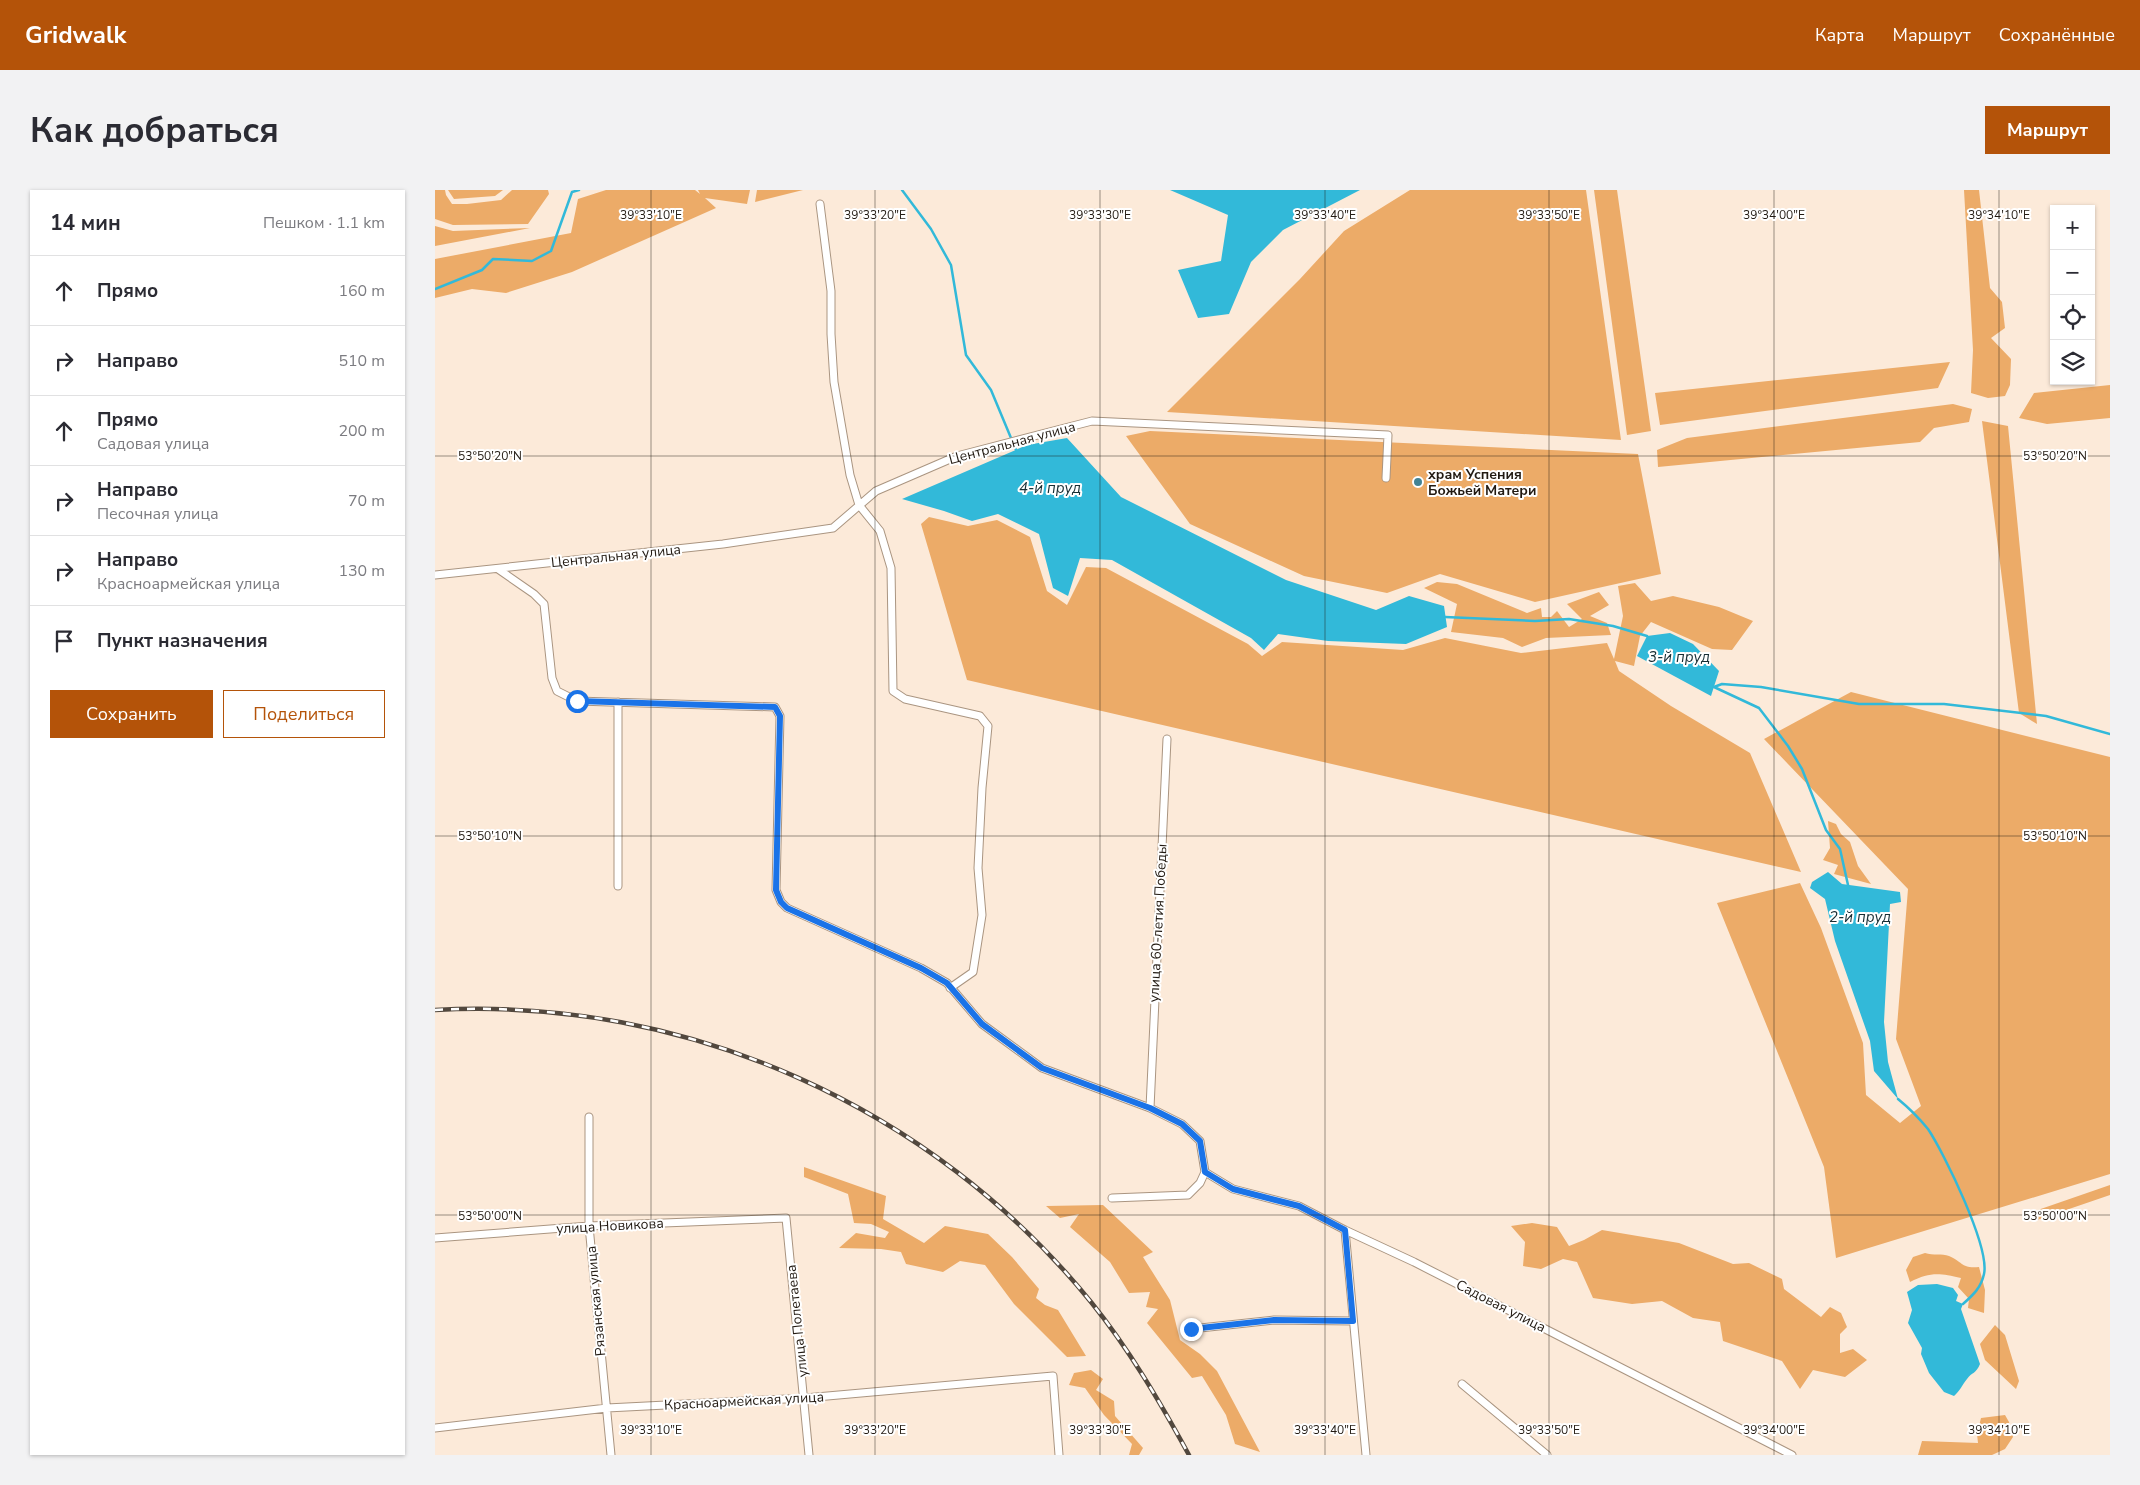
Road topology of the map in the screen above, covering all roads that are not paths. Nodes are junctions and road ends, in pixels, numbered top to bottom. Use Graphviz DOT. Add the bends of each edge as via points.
graph roads {
  1 [pos="820,204"];
  2 [pos="1386,478"];
  3 [pos="859,506"];
  4 [pos="498,568"];
  5 [pos="435,575"];
  6 [pos="618,702"];
  7 [pos="1167,739"];
  8 [pos="618,886"];
  9 [pos="951,988"];
  10 [pos="1150,1108"];
  11 [pos="589,1117"];
  12 [pos="1205,1172"];
  13 [pos="1112,1198"];
  14 [pos="786,1218"];
  15 [pos="589,1226"];
  16 [pos="1345,1230"];
  17 [pos="435,1238"];
  18 [pos="1353,1321"];
  19 [pos="1191,1329"];
  20 [pos="1462,1384"];
  21 [pos="805,1398"];
  22 [pos="607,1408"];
  23 [pos="435,1428"];
  24 [pos="611,1455"];
  25 [pos="809,1455"];
  26 [pos="1059,1455"];
  27 [pos="1365,1455"];
  28 [pos="1547,1455"];
  29 [pos="1792,1455"];
  1 -- 3 [label="street" via="831,291 834,382"];
  2 -- 3 [label="street, Центральная улица" via="1388,434 1092,421 957,456 876,491"];
  3 -- 4 [label="street, Центральная улица" via="833,528 723,544"];
  3 -- 9 [label="street" via="880,531 891,568 893,692 905,699 980,716 988,726 978,868 982,915 973,972"];
  4 -- 5 [label="street, Центральная улица"];
  4 -- 6 [label="street" via="544,604 551,678 557,691 577,701"];
  6 -- 8 [label="street"];
  6 -- 9 [label="street" via="775,707 780,716 776,890 781,902 787,908 921,968"];
  7 -- 10 [label="street, улица 60-летия Победы"];
  9 -- 10 [label="street" via="982,1024 1042,1068"];
  10 -- 12 [label="street" via="1182,1124 1200,1141"];
  11 -- 15 [label="street, Рязанская улица"];
  12 -- 13 [label="street" via="1200,1183 1188,1195"];
  12 -- 16 [label="street, Садовая улица" via="1233,1189 1299,1206"];
  14 -- 15 [label="street, улица Новикова"];
  14 -- 21 [label="street, улица Полетаева"];
  15 -- 17 [label="street, улица Новикова"];
  15 -- 22 [label="street, Рязанская улица"];
  16 -- 18 [label="street"];
  16 -- 29 [label="street, Садовая улица"];
  18 -- 19 [label="street" via="1274,1320"];
  18 -- 27 [label="street"];
  20 -- 28 [label="street"];
  21 -- 22 [label="street, Красноармейская улица"];
  21 -- 25 [label="street, улица Полетаева"];
  21 -- 26 [label="street, Красноармейская улица" via="1053,1376"];
  22 -- 23 [label="street, Красноармейская улица"];
  22 -- 24 [label="street, Рязанская улица"];
}
